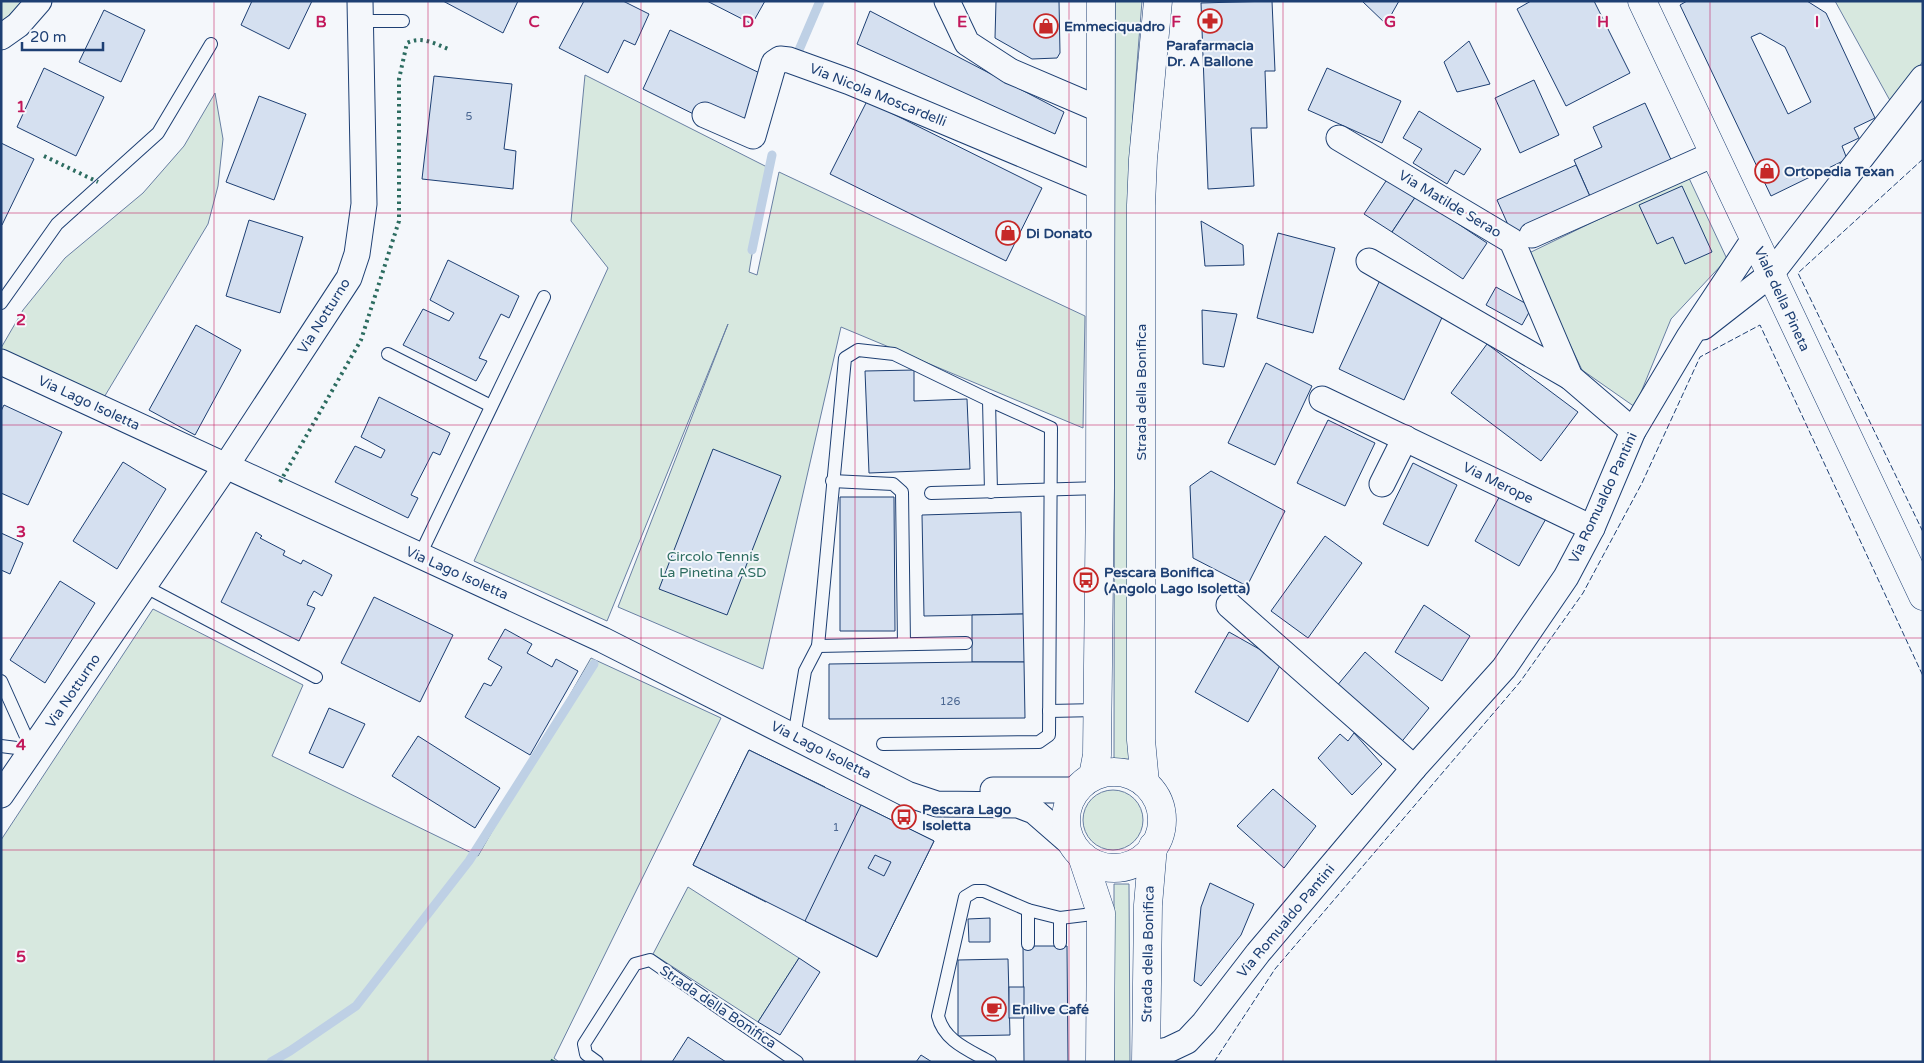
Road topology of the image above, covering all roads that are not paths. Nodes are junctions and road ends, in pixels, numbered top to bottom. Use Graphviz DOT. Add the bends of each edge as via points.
graph roads {
  1 [pos="39,1"];
  2 [pos="948,1"];
  3 [pos="1101,1"];
  4 [pos="1158,1"];
  5 [pos="1642,1"];
  6 [pos="360,11"];
  7 [pos="403,21"];
  8 [pos="1,36"];
  9 [pos="211,44"];
  10 [pos="1923,78"];
  11 [pos="1101,110"];
  12 [pos="705,115"];
  13 [pos="1339,138"];
  14 [pos="1714,154"];
  15 [pos="1100,187"];
  16 [pos="1532,235"];
  17 [pos="1754,239"];
  18 [pos="1369,261"];
  19 [pos="1771,274"];
  20 [pos="544,297"];
  21 [pos="1,303"];
  22 [pos="1689,337"];
  23 [pos="388,354"];
  24 [pos="1,362"];
  25 [pos="1570,376"];
  26 [pos="1322,399"];
  27 [pos="989,400"];
  28 [pos="492,406"];
  29 [pos="1634,431"];
  30 [pos="1405,438"];
  31 [pos="226,466"];
  32 [pos="832,481"];
  33 [pos="1382,484"];
  34 [pos="1100,488"];
  35 [pos="1050,490"];
  36 [pos="991,492"];
  37 [pos="931,493"];
  38 [pos="1592,528"];
  39 [pos="419,557"];
  40 [pos="144,586"];
  41 [pos="1923,596"];
  42 [pos="1229,605"];
  43 [pos="966,643"];
  44 [pos="904,644"];
  45 [pos="818,646"];
  46 [pos="316,677"];
  47 [pos="1,681"];
  48 [pos="1098,710"];
  49 [pos="1049,711"];
  50 [pos="794,737"];
  51 [pos="883,744"];
  52 [pos="1,746"];
  53 [pos="32,750"];
  54 [pos="1414,768"];
  55 [pos="1084,783"];
  56 [pos="1146,784"];
  57 [pos="907,794"];
  58 [pos="1,795"];
  59 [pos="1154,846"];
  60 [pos="1077,850"];
  61 [pos="1028,910"];
  62 [pos="1101,913"];
  63 [pos="1060,918"];
  64 [pos="1060,943"];
  65 [pos="1028,944"];
  66 [pos="1146,1058"];
  67 [pos="597,1062"];
  68 [pos="797,1062"];
  69 [pos="990,1062"];
  70 [pos="1100,1062"];
  1 -- 8 [label="street" via="18,25"];
  2 -- 11 [label="street" via="967,43 1010,71"];
  3 -- 11 [label="main road"];
  4 -- 56 [label="main road, Strada della Bonifica" via="1141,205 1141,740"];
  5 -- 14 [label="main road, Viale della Pineta"];
  6 -- 7 [label="lane"];
  6 -- 31 [label="street, Via Notturno" via="364,204 357,254 338,296"];
  9 -- 21 [label="lane" via="158,133 57,224"];
  10 -- 19 [label="street, Via Romualdo Pantini"];
  11 -- 15 [label="main road"];
  12 -- 15 [label="street, Via Nicola Moscardelli" via="753,136 774,63 780,59 789,60 850,82"];
  13 -- 25 [label="street, Via Matilde Serao" via="1512,241"];
  14 -- 16 [label="street"];
  14 -- 17 [label="main road, Viale della Pineta"];
  15 -- 34 [label="main road"];
  17 -- 19 [label="main road, Viale della Pineta"];
  17 -- 22 [label="street, Via Romualdo Pantini"];
  18 -- 25 [label="street, Via Matilde Serao"];
  19 -- 22 [label="street, Via Romualdo Pantini"];
  19 -- 41 [label="main road, Viale della Pineta"];
  20 -- 28 [label="lane"];
  22 -- 29 [label="street, Via Romualdo Pantini"];
  23 -- 28 [label="lane"];
  24 -- 31 [label="street, Via Lago Isoletta"];
  25 -- 29 [label="street, Via Matilde Serao"];
  26 -- 30 [label="street, Via Merope"];
  27 -- 32 [label="lane" via="894,354 858,350 845,358"];
  27 -- 35 [label="lane" via="1051,428"];
  27 -- 36 [label="lane"];
  28 -- 39 [label="lane"];
  29 -- 38 [label="street, Via Romualdo Pantini"];
  30 -- 33 [label="street"];
  30 -- 38 [label="street, Via Merope"];
  31 -- 39 [label="street, Via Lago Isoletta"];
  31 -- 40 [label="street, Via Notturno"];
  32 -- 44 [label="lane" via="893,484 902,492"];
  32 -- 45 [label="lane"];
  34 -- 35 [label="lane"];
  34 -- 48 [label="main road"];
  35 -- 36 [label="lane"];
  35 -- 49 [label="lane"];
  36 -- 37 [label="lane"];
  38 -- 54 [label="street, Via Romualdo Pantini" via="1566,577 1504,668"];
  39 -- 50 [label="street, Via Lago Isoletta" via="603,640"];
  40 -- 46 [label="lane"];
  40 -- 53 [label="street, Via Notturno"];
  42 -- 54 [label="street"];
  43 -- 44 [label="lane"];
  44 -- 45 [label="lane"];
  45 -- 50 [label="lane" via="805,672"];
  47 -- 53 [label="lane"];
  48 -- 49 [label="lane"];
  48 -- 55 [label="main road" via="1097,755"];
  49 -- 51 [label="lane" via="1049,735 1040,742"];
  50 -- 57 [label="street, Via Lago Isoletta"];
  52 -- 53 [label="lane"];
  53 -- 58 [label="street, Via Notturno"];
  54 -- 66 [label="street, Via Romualdo Pantini" via="1258,952 1204,1023 1187,1041"];
  55 -- 56 [label="main road" via="1104,773 1121,772"];
  55 -- 57 [label="street"];
  55 -- 60 [label="main road" via="1069,803 1066,817 1068,831"];
  56 -- 59 [label="main road" via="1153,792 1161,813 1159,836"];
  57 -- 60 [label="street, Via Lago Isoletta" via="937,804 1018,805 1034,812"];
  59 -- 60 [label="main road" via="1136,862 1114,868 1102,866"];
  59 -- 66 [label="main road, Strada della Bonifica" via="1148,905"];
  60 -- 62 [label="main road"];
  61 -- 63 [label="lane"];
  61 -- 65 [label="lane"];
  61 -- 69 [label="lane" via="984,891 965,897 953,974 938,1016 945,1034"];
  62 -- 63 [label="lane"];
  62 -- 70 [label="main road"];
  63 -- 64 [label="lane"];
  67 -- 68 [label="lane, Strada della Bonifica" via="586,1054 584,1044 635,964 650,960"];
}
